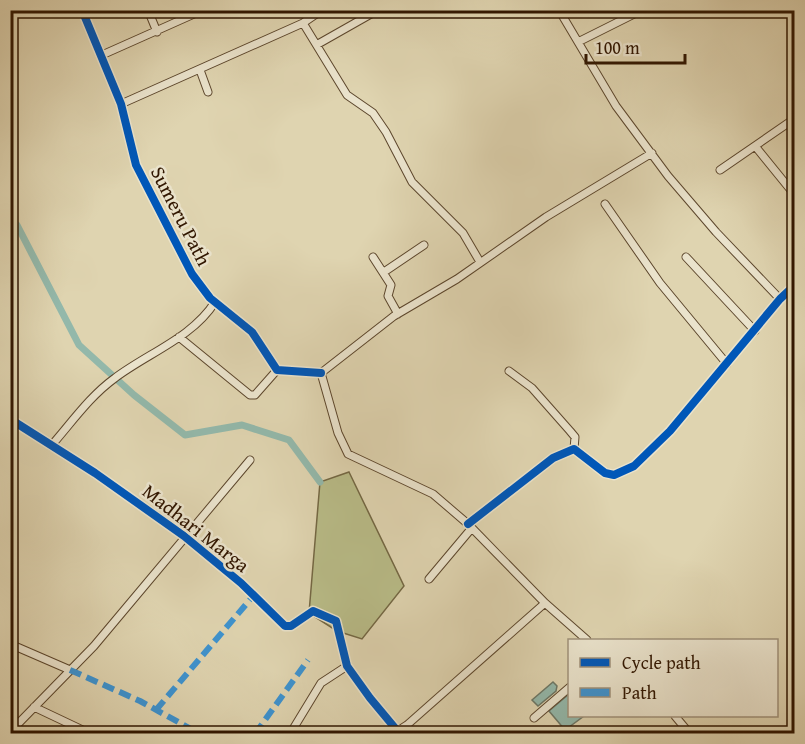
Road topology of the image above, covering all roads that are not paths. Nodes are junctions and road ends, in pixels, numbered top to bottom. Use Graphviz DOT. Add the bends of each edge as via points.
graph roads {
  1 [pos="82,10"];
  2 [pos="148,10"];
  3 [pos="203,10"];
  4 [pos="378,10"];
  5 [pos="559,10"];
  6 [pos="642,10"];
  7 [pos="318,13"];
  8 [pos="303,23"];
  9 [pos="157,32"];
  10 [pos="578,42"];
  11 [pos="318,44"];
  12 [pos="102,55"];
  13 [pos="200,70"];
  14 [pos="208,92"];
  15 [pos="121,104"];
  16 [pos="791,121"];
  17 [pos="795,130"];
  18 [pos="755,146"];
  19 [pos="652,153"];
  20 [pos="720,170"];
  21 [pos="795,194"];
  22 [pos="605,204"];
  23 [pos="423,245"];
  24 [pos="373,257"];
  25 [pos="686,257"];
  26 [pos="480,262"];
  27 [pos="384,272"];
  28 [pos="795,286"];
  29 [pos="780,299"];
  30 [pos="215,302"];
  31 [pos="398,314"];
  32 [pos="755,331"];
  33 [pos="179,337"];
  34 [pos="727,364"];
  35 [pos="278,370"];
  36 [pos="509,371"];
  37 [pos="321,373"];
  38 [pos="10,419"];
  39 [pos="51,446"];
  40 [pos="574,449"];
  41 [pos="250,460"];
  42 [pos="470,527"];
  43 [pos="184,536"];
  44 [pos="429,579"];
  45 [pos="545,603"];
  46 [pos="586,639"];
  47 [pos="10,644"];
  48 [pos="347,666"];
  49 [pos="70,670"];
  50 [pos="568,689"];
  51 [pos="34,707"];
  52 [pos="676,717"];
  53 [pos="534,718"];
  54 [pos="10,732"];
  55 [pos="396,732"];
  56 [pos="91,734"];
  57 [pos="290,734"];
  58 [pos="690,734"];
  1 -- 12 [label="street, Sumeru Path"];
  2 -- 9 [label="street"];
  3 -- 9 [label="street"];
  4 -- 11 [label="street"];
  5 -- 10 [label="street"];
  6 -- 10 [label="street"];
  7 -- 8 [label="street"];
  8 -- 11 [label="street"];
  8 -- 13 [label="street"];
  9 -- 12 [label="street"];
  10 -- 19 [label="street" via="616,106"];
  11 -- 26 [label="street" via="347,95 373,113 386,132 412,183 463,233"];
  12 -- 15 [label="street, Sumeru Path"];
  13 -- 14 [label="street"];
  13 -- 15 [label="street"];
  15 -- 30 [label="street, Sumeru Path" via="139,172 192,274"];
  16 -- 17 [label="street"];
  16 -- 18 [label="street"];
  18 -- 20 [label="street"];
  18 -- 21 [label="street"];
  19 -- 26 [label="street"];
  19 -- 29 [label="street" via="697,210"];
  22 -- 34 [label="street" via="660,283"];
  23 -- 27 [label="street"];
  24 -- 27 [label="street"];
  25 -- 32 [label="street"];
  26 -- 31 [label="street"];
  27 -- 31 [label="street" via="390,285 389,299"];
  28 -- 29 [label="street"];
  29 -- 32 [label="street"];
  30 -- 33 [label="street"];
  30 -- 35 [label="street, Sumeru Path" via="252,332"];
  31 -- 37 [label="street"];
  32 -- 34 [label="street"];
  33 -- 35 [label="street" via="250,395 255,395"];
  33 -- 39 [label="street" via="96,393"];
  34 -- 40 [label="street" via="670,431 634,466 614,475 604,473"];
  35 -- 37 [label="street"];
  36 -- 40 [label="street" via="536,391 570,430 575,437"];
  37 -- 42 [label="street" via="348,454 434,494"];
  38 -- 39 [label="street, Madhari Marga"];
  39 -- 43 [label="street, Madhari Marga"];
  40 -- 42 [label="street" via="554,458"];
  41 -- 43 [label="street"];
  42 -- 44 [label="street"];
  42 -- 45 [label="street"];
  43 -- 48 [label="street, Madhari Marga" via="285,626 313,610 336,621"];
  43 -- 49 [label="street" via="120,616"];
  45 -- 46 [label="street"];
  45 -- 55 [label="street"];
  47 -- 49 [label="street"];
  48 -- 55 [label="street, Madhari Marga"];
  48 -- 57 [label="street" via="321,683"];
  49 -- 51 [label="street"];
  50 -- 53 [label="street"];
  51 -- 54 [label="street"];
  51 -- 56 [label="street"];
  52 -- 58 [label="street"];
}
